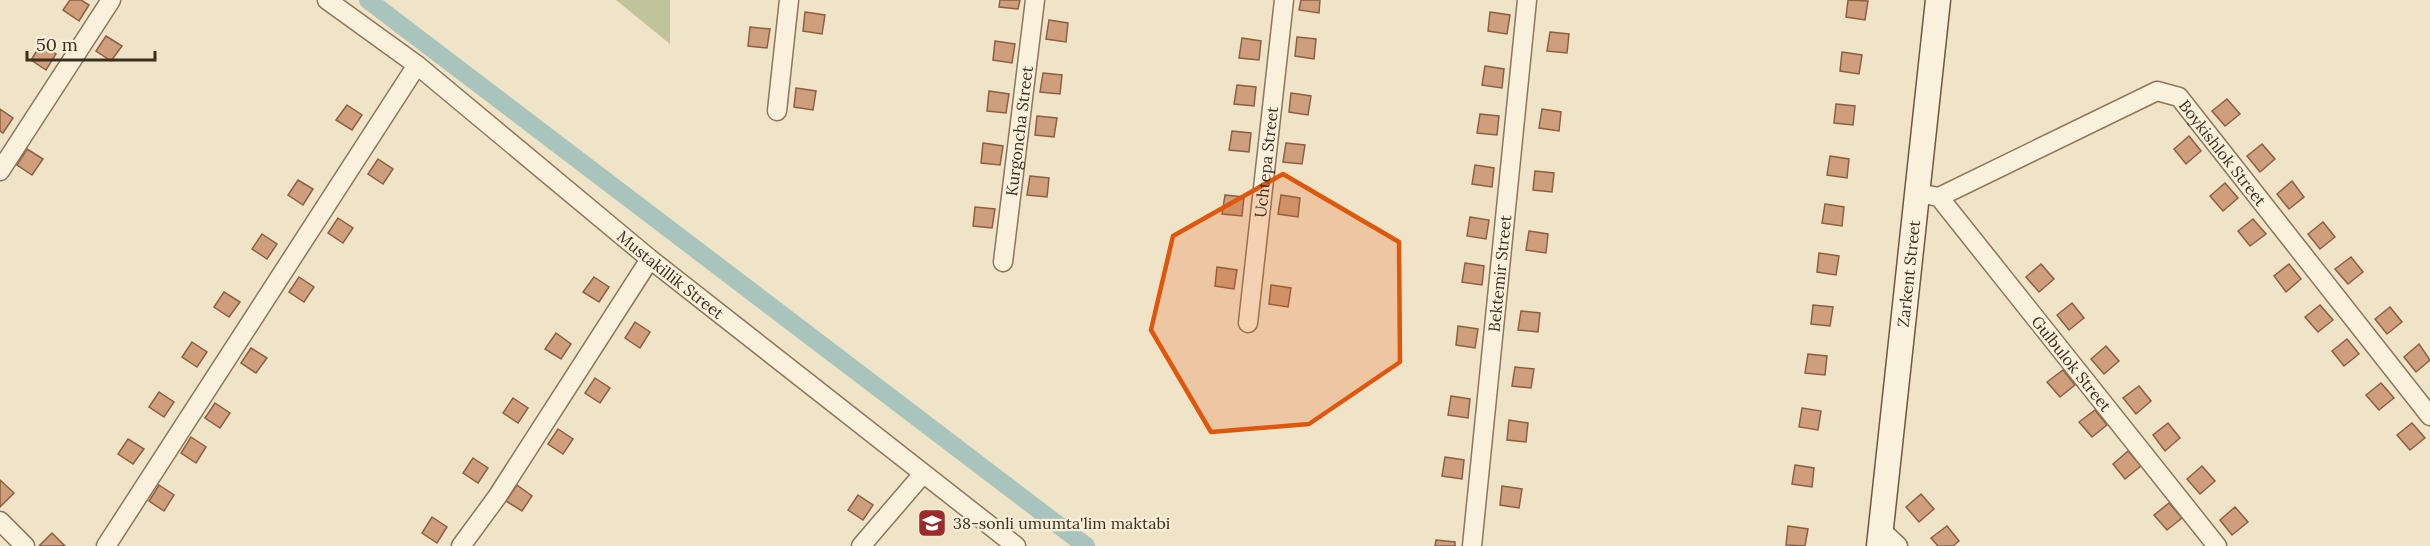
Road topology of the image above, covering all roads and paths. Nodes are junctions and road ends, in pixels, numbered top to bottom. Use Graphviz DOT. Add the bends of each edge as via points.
graph roads {
  1 [pos="111,0"];
  2 [pos="327,0"];
  3 [pos="789,0"];
  4 [pos="1035,0"];
  5 [pos="1284,0"];
  6 [pos="1527,0"];
  7 [pos="1925,0"];
  8 [pos="1938,0"];
  9 [pos="417,65"];
  10 [pos="777,111"];
  11 [pos="0,171"];
  12 [pos="1929,196"];
  13 [pos="650,259"];
  14 [pos="1003,262"];
  15 [pos="1248,323"];
  16 [pos="2430,416"];
  17 [pos="922,475"];
  18 [pos="0,521"];
  19 [pos="1881,542"];
  20 [pos="25,546"];
  21 [pos="106,546"];
  22 [pos="461,546"];
  23 [pos="861,546"];
  24 [pos="1016,546"];
  25 [pos="1472,546"];
  26 [pos="2217,546"];
  1 -- 11 [label="street"];
  2 -- 9 [label="street, Mustakillik Street"];
  3 -- 10 [label="street"];
  4 -- 14 [label="street, Kurgoncha Street"];
  5 -- 15 [label="street, Uchtepa Street"];
  6 -- 25 [label="street, Bektemir Street"];
  7 -- 19 [label="main road, Zarkent Street"];
  8 -- 12 [label="main road, Zarkent Street"];
  9 -- 13 [label="street, Mustakillik Street"];
  9 -- 21 [label="street"];
  12 -- 16 [label="street, Boykishlok Street" via="2157,91 2179,97"];
  12 -- 19 [label="main road, Zarkent Street"];
  12 -- 26 [label="street, Gulbulok Street"];
  13 -- 17 [label="street, Mustakillik Street"];
  13 -- 22 [label="street" via="497,497"];
  17 -- 23 [label="street"];
  17 -- 24 [label="street, Mustakillik Street"];
  18 -- 20 [label="street"];
}
